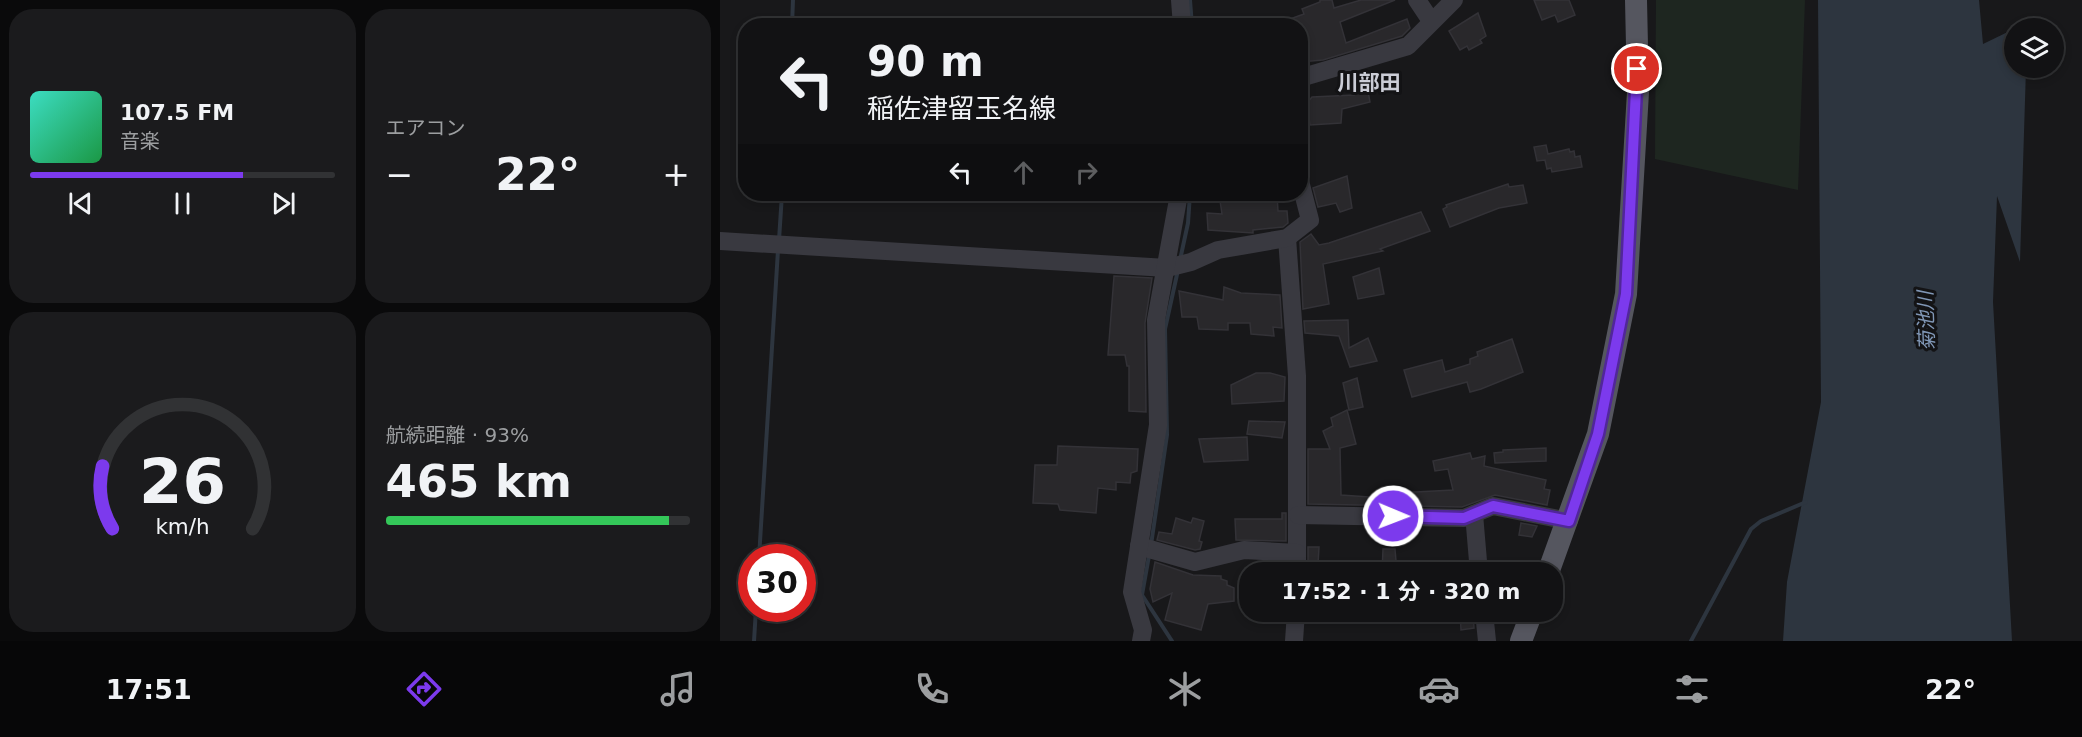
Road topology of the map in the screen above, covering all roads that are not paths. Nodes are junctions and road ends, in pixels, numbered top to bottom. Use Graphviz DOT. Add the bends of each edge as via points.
graph roads {
  1 [pos="1180,0"];
  2 [pos="1417,0"];
  3 [pos="1454,0"];
  4 [pos="1636,0"];
  5 [pos="1181,18"];
  6 [pos="1431,21"];
  7 [pos="1308,76"];
  8 [pos="1178,201"];
  9 [pos="1305,201"];
  10 [pos="1287,238"];
  11 [pos="720,241"];
  12 [pos="1167,268"];
  13 [pos="1474,514"];
  14 [pos="1298,515"];
  15 [pos="1569,521"];
  16 [pos="1146,548"];
  17 [pos="1297,553"];
  18 [pos="1297,562"];
  19 [pos="1478,562"];
  20 [pos="1552,562"];
  21 [pos="1295,622"];
  22 [pos="1485,622"];
  23 [pos="1528,622"];
  24 [pos="1141,641"];
  25 [pos="1294,641"];
  26 [pos="1487,641"];
  27 [pos="1521,641"];
  1 -- 5 [label="street"];
  2 -- 6 [label="street"];
  3 -- 6 [label="street"];
  4 -- 15 [label="main road" via="1638,92 1626,294 1598,434"];
  6 -- 7 [label="street" via="1408,46"];
  8 -- 12 [label="street"];
  9 -- 10 [label="street" via="1310,220"];
  10 -- 12 [label="street" via="1218,250"];
  10 -- 14 [label="street" via="1297,376"];
  11 -- 12 [label="street"];
  12 -- 16 [label="street" via="1156,320 1158,425"];
  13 -- 14 [label="street" via="1464,518"];
  13 -- 15 [label="street" via="1493,506"];
  13 -- 19 [label="street"];
  14 -- 17 [label="street"];
  15 -- 20 [label="main road"];
  16 -- 17 [label="street" via="1195,562 1244,550"];
  16 -- 24 [label="street" via="1132,592 1143,630"];
  17 -- 18 [label="street"];
  21 -- 25 [label="street"];
  22 -- 26 [label="street"];
  23 -- 27 [label="main road"];
}
